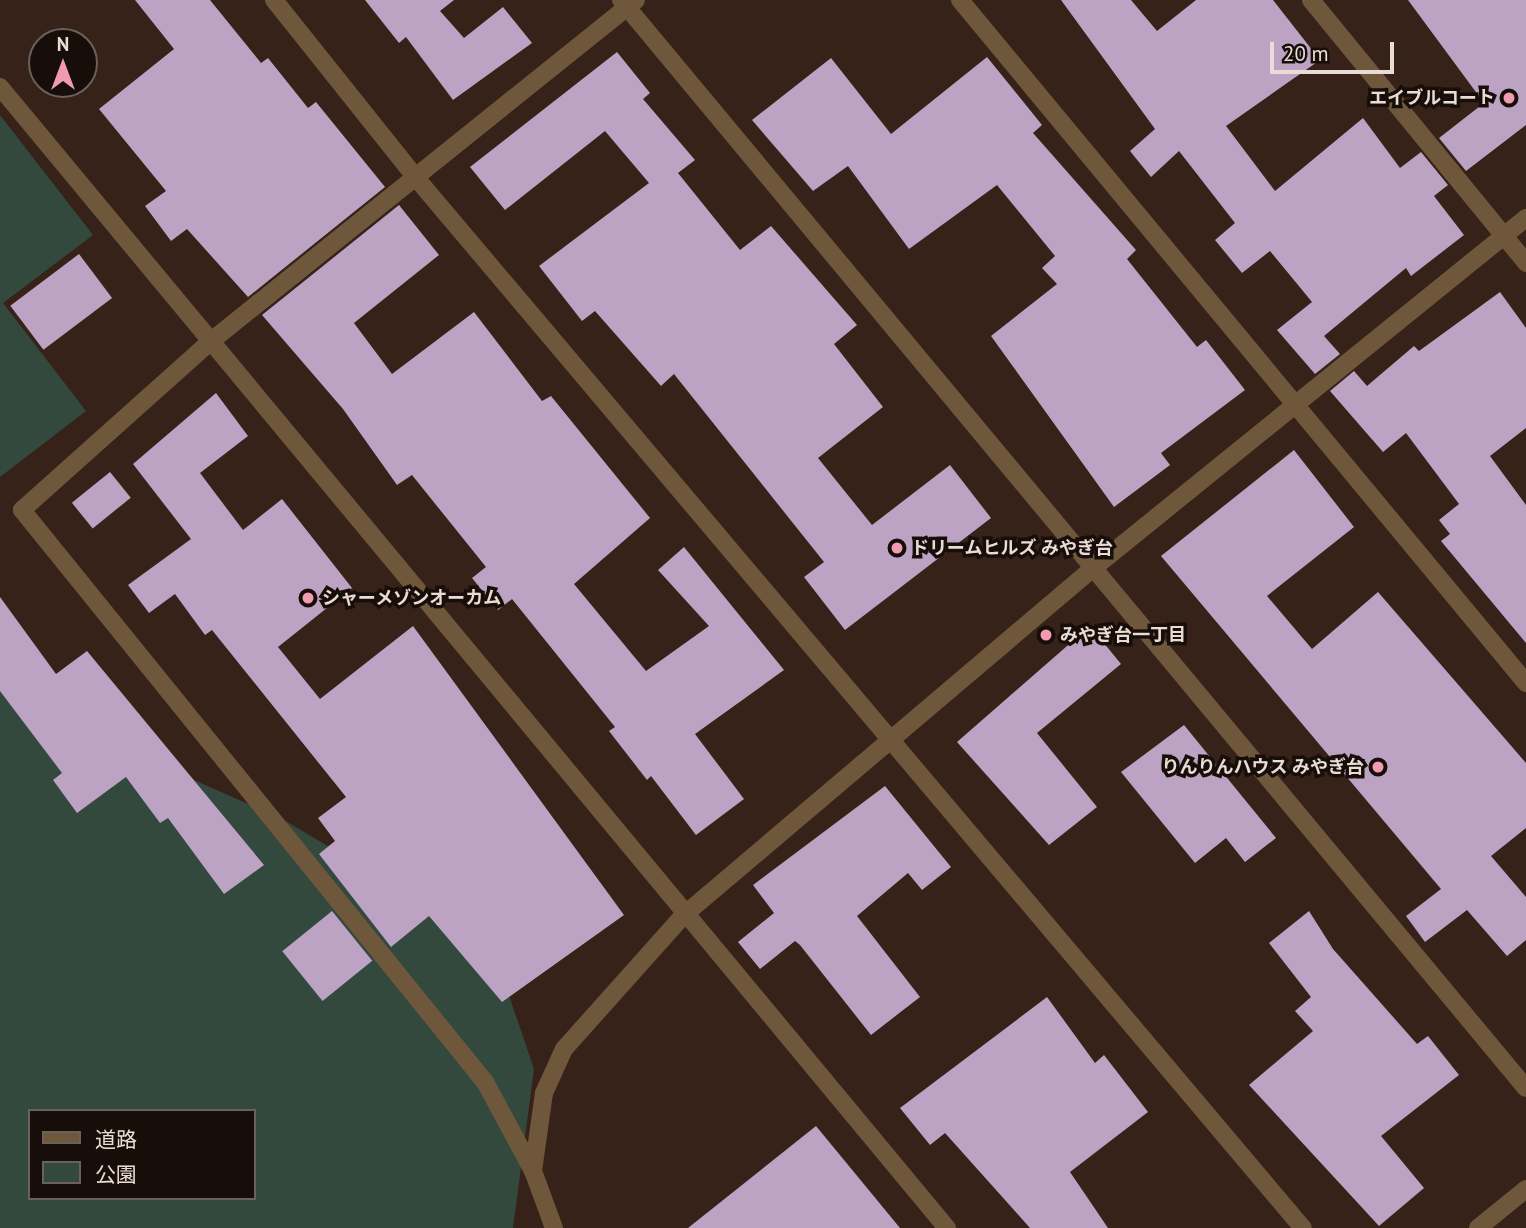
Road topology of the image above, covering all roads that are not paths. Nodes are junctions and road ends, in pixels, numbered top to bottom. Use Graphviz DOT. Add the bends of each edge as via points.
graph roads {
  1 [pos="274,0"];
  2 [pos="960,0"];
  3 [pos="1311,0"];
  4 [pos="628,2"];
  5 [pos="0,86"];
  6 [pos="417,179"];
  7 [pos="1526,218"];
  8 [pos="1504,236"];
  9 [pos="1526,263"];
  10 [pos="210,342"];
  11 [pos="1294,408"];
  12 [pos="1091,570"];
  13 [pos="1526,683"];
  14 [pos="888,740"];
  15 [pos="684,915"];
  16 [pos="1526,1088"];
  17 [pos="533,1171"];
  18 [pos="1526,1189"];
  19 [pos="554,1228"];
  20 [pos="947,1228"];
  21 [pos="1303,1228"];
  22 [pos="1478,1228"];
  1 -- 6 [label="street"];
  2 -- 11 [label="street"];
  3 -- 8 [label="street"];
  4 -- 6 [label="street"];
  4 -- 12 [label="street"];
  5 -- 10 [label="street"];
  6 -- 10 [label="street"];
  6 -- 14 [label="street"];
  7 -- 8 [label="street"];
  8 -- 9 [label="street"];
  8 -- 11 [label="street"];
  10 -- 15 [label="street"];
  10 -- 17 [label="street" via="22,510 485,1082"];
  11 -- 12 [label="street"];
  11 -- 13 [label="street"];
  12 -- 14 [label="street"];
  12 -- 16 [label="street"];
  14 -- 15 [label="street"];
  14 -- 21 [label="street"];
  15 -- 17 [label="street" via="564,1049 544,1093"];
  15 -- 20 [label="street"];
  17 -- 19 [label="street"];
  18 -- 22 [label="street"];
}
